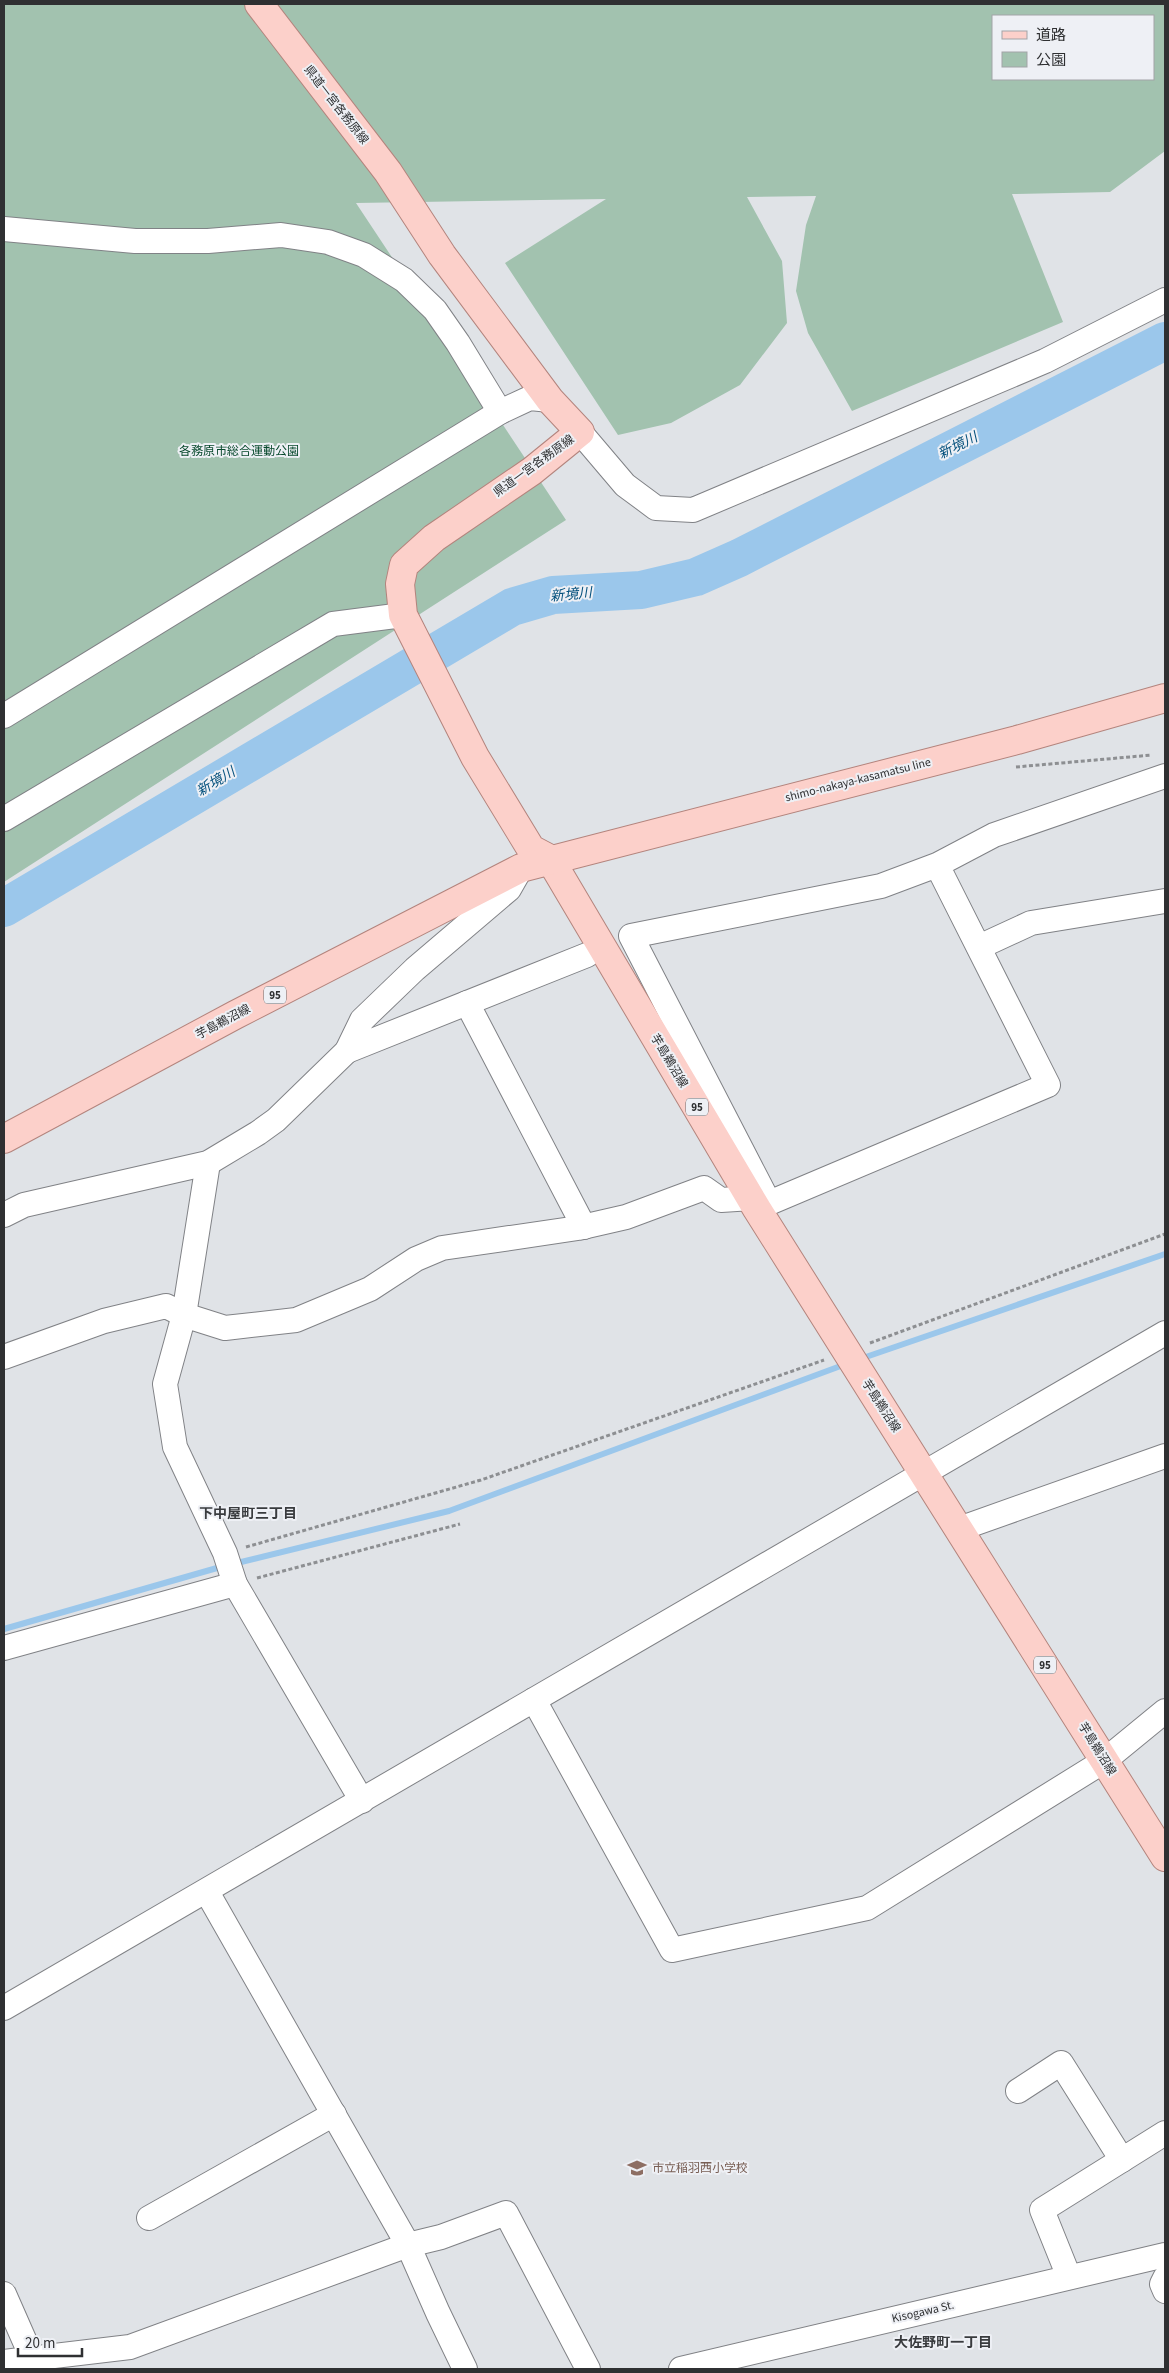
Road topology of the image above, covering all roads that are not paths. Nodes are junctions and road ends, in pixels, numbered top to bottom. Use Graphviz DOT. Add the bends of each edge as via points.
graph roads {
  1 [pos="259,4"];
  2 [pos="4,229"];
  3 [pos="1165,300"];
  4 [pos="550,400"];
  5 [pos="500,412"];
  6 [pos="580,432"];
  7 [pos="403,615"];
  8 [pos="1165,698"];
  9 [pos="4,716"];
  10 [pos="1165,776"];
  11 [pos="4,819"];
  12 [pos="550,859"];
  13 [pos="937,865"];
  14 [pos="521,868"];
  15 [pos="1165,901"];
  16 [pos="978,947"];
  17 [pos="587,955"];
  18 [pos="467,1004"];
  19 [pos="347,1051"];
  20 [pos="4,1139"];
  21 [pos="208,1163"];
  22 [pos="759,1203"];
  23 [pos="4,1215"];
  24 [pos="584,1227"];
  25 [pos="184,1315"];
  26 [pos="1165,1333"];
  27 [pos="4,1357"];
  28 [pos="1165,1456"];
  29 [pos="924,1473"];
  30 [pos="959,1529"];
  31 [pos="230,1568"];
  32 [pos="4,1648"];
  33 [pos="534,1700"];
  34 [pos="1165,1711"];
  35 [pos="1104,1760"];
  36 [pos="362,1801"];
  37 [pos="1165,1857"];
  38 [pos="207,1892"];
  39 [pos="4,2008"];
  40 [pos="1018,2092"];
  41 [pos="334,2114"];
  42 [pos="1165,2133"];
  43 [pos="1122,2160"];
  44 [pos="150,2218"];
  45 [pos="408,2245"];
  46 [pos="1165,2255"];
  47 [pos="1069,2278"];
  48 [pos="1165,2278"];
  49 [pos="1165,2291"];
  50 [pos="4,2294"];
  51 [pos="4,2362"];
  52 [pos="35,2365"];
  53 [pos="465,2369"];
  54 [pos="588,2369"];
  55 [pos="681,2369"];
  1 -- 4 [label="main road, 県道一宮各務原線" via="388,172 442,255"];
  2 -- 5 [label="street" via="136,241 208,241 281,235 328,242 364,255 404,280 435,310"];
  3 -- 6 [label="street" via="1045,361 693,510 656,508 625,485"];
  4 -- 5 [label="street" via="530,398"];
  4 -- 6 [label="main road, 県道一宮各務原線"];
  5 -- 9 [label="street"];
  6 -- 7 [label="main road, 県道一宮各務原線" via="532,470 434,538 404,565 400,584"];
  7 -- 11 [label="street" via="333,624"];
  7 -- 12 [label="main road, 県道一宮各務原線" via="475,757 531,849"];
  8 -- 12 [label="main road, shimo-nakaya-kasamatsu line" via="1017,740"];
  10 -- 13 [label="street" via="994,835"];
  12 -- 14 [label="main road, 芋島鵜沼線 / 95"];
  12 -- 22 [label="main road, 芋島鵜沼線 / 95"];
  13 -- 16 [label="street"];
  13 -- 22 [label="street" via="881,886 631,936"];
  14 -- 19 [label="street" via="509,888 415,969 362,1020"];
  14 -- 20 [label="main road, 芋島鵜沼線 / 95"];
  15 -- 16 [label="street" via="1031,923"];
  16 -- 22 [label="street" via="1048,1085"];
  17 -- 18 [label="street"];
  18 -- 19 [label="street"];
  18 -- 24 [label="street"];
  19 -- 21 [label="street" via="276,1120"];
  21 -- 23 [label="street" via="24,1205"];
  21 -- 25 [label="street"];
  22 -- 24 [label="street" via="721,1200 704,1188 626,1217"];
  22 -- 29 [label="main road, 芋島鵜沼線 / 95"];
  24 -- 25 [label="street" via="442,1248 416,1259 370,1289 296,1320 225,1328"];
  25 -- 27 [label="street" via="166,1306 104,1321"];
  25 -- 31 [label="street" via="165,1384 175,1446"];
  26 -- 29 [label="street"];
  28 -- 30 [label="street"];
  29 -- 30 [label="main road, 芋島鵜沼線 / 95"];
  29 -- 33 [label="street"];
  30 -- 35 [label="main road, 芋島鵜沼線 / 95"];
  31 -- 32 [label="street"];
  31 -- 36 [label="street"];
  33 -- 35 [label="street" via="672,1950 867,1908"];
  33 -- 36 [label="street"];
  34 -- 35 [label="street"];
  35 -- 37 [label="main road, 芋島鵜沼線 / 95"];
  36 -- 38 [label="street"];
  38 -- 39 [label="street"];
  38 -- 41 [label="street"];
  40 -- 43 [label="street" via="1061,2063"];
  41 -- 44 [label="street"];
  41 -- 45 [label="street"];
  42 -- 43 [label="street"];
  43 -- 47 [label="street" via="1042,2210"];
  45 -- 52 [label="street" via="130,2347"];
  45 -- 53 [label="street"];
  45 -- 54 [label="street" via="441,2237 506,2213"];
  46 -- 47 [label="street, Kisogawa St."];
  47 -- 55 [label="street, Kisogawa St."];
  48 -- 49 [label="street" via="1162,2284"];
  50 -- 52 [label="street"];
  51 -- 52 [label="street"];
}
